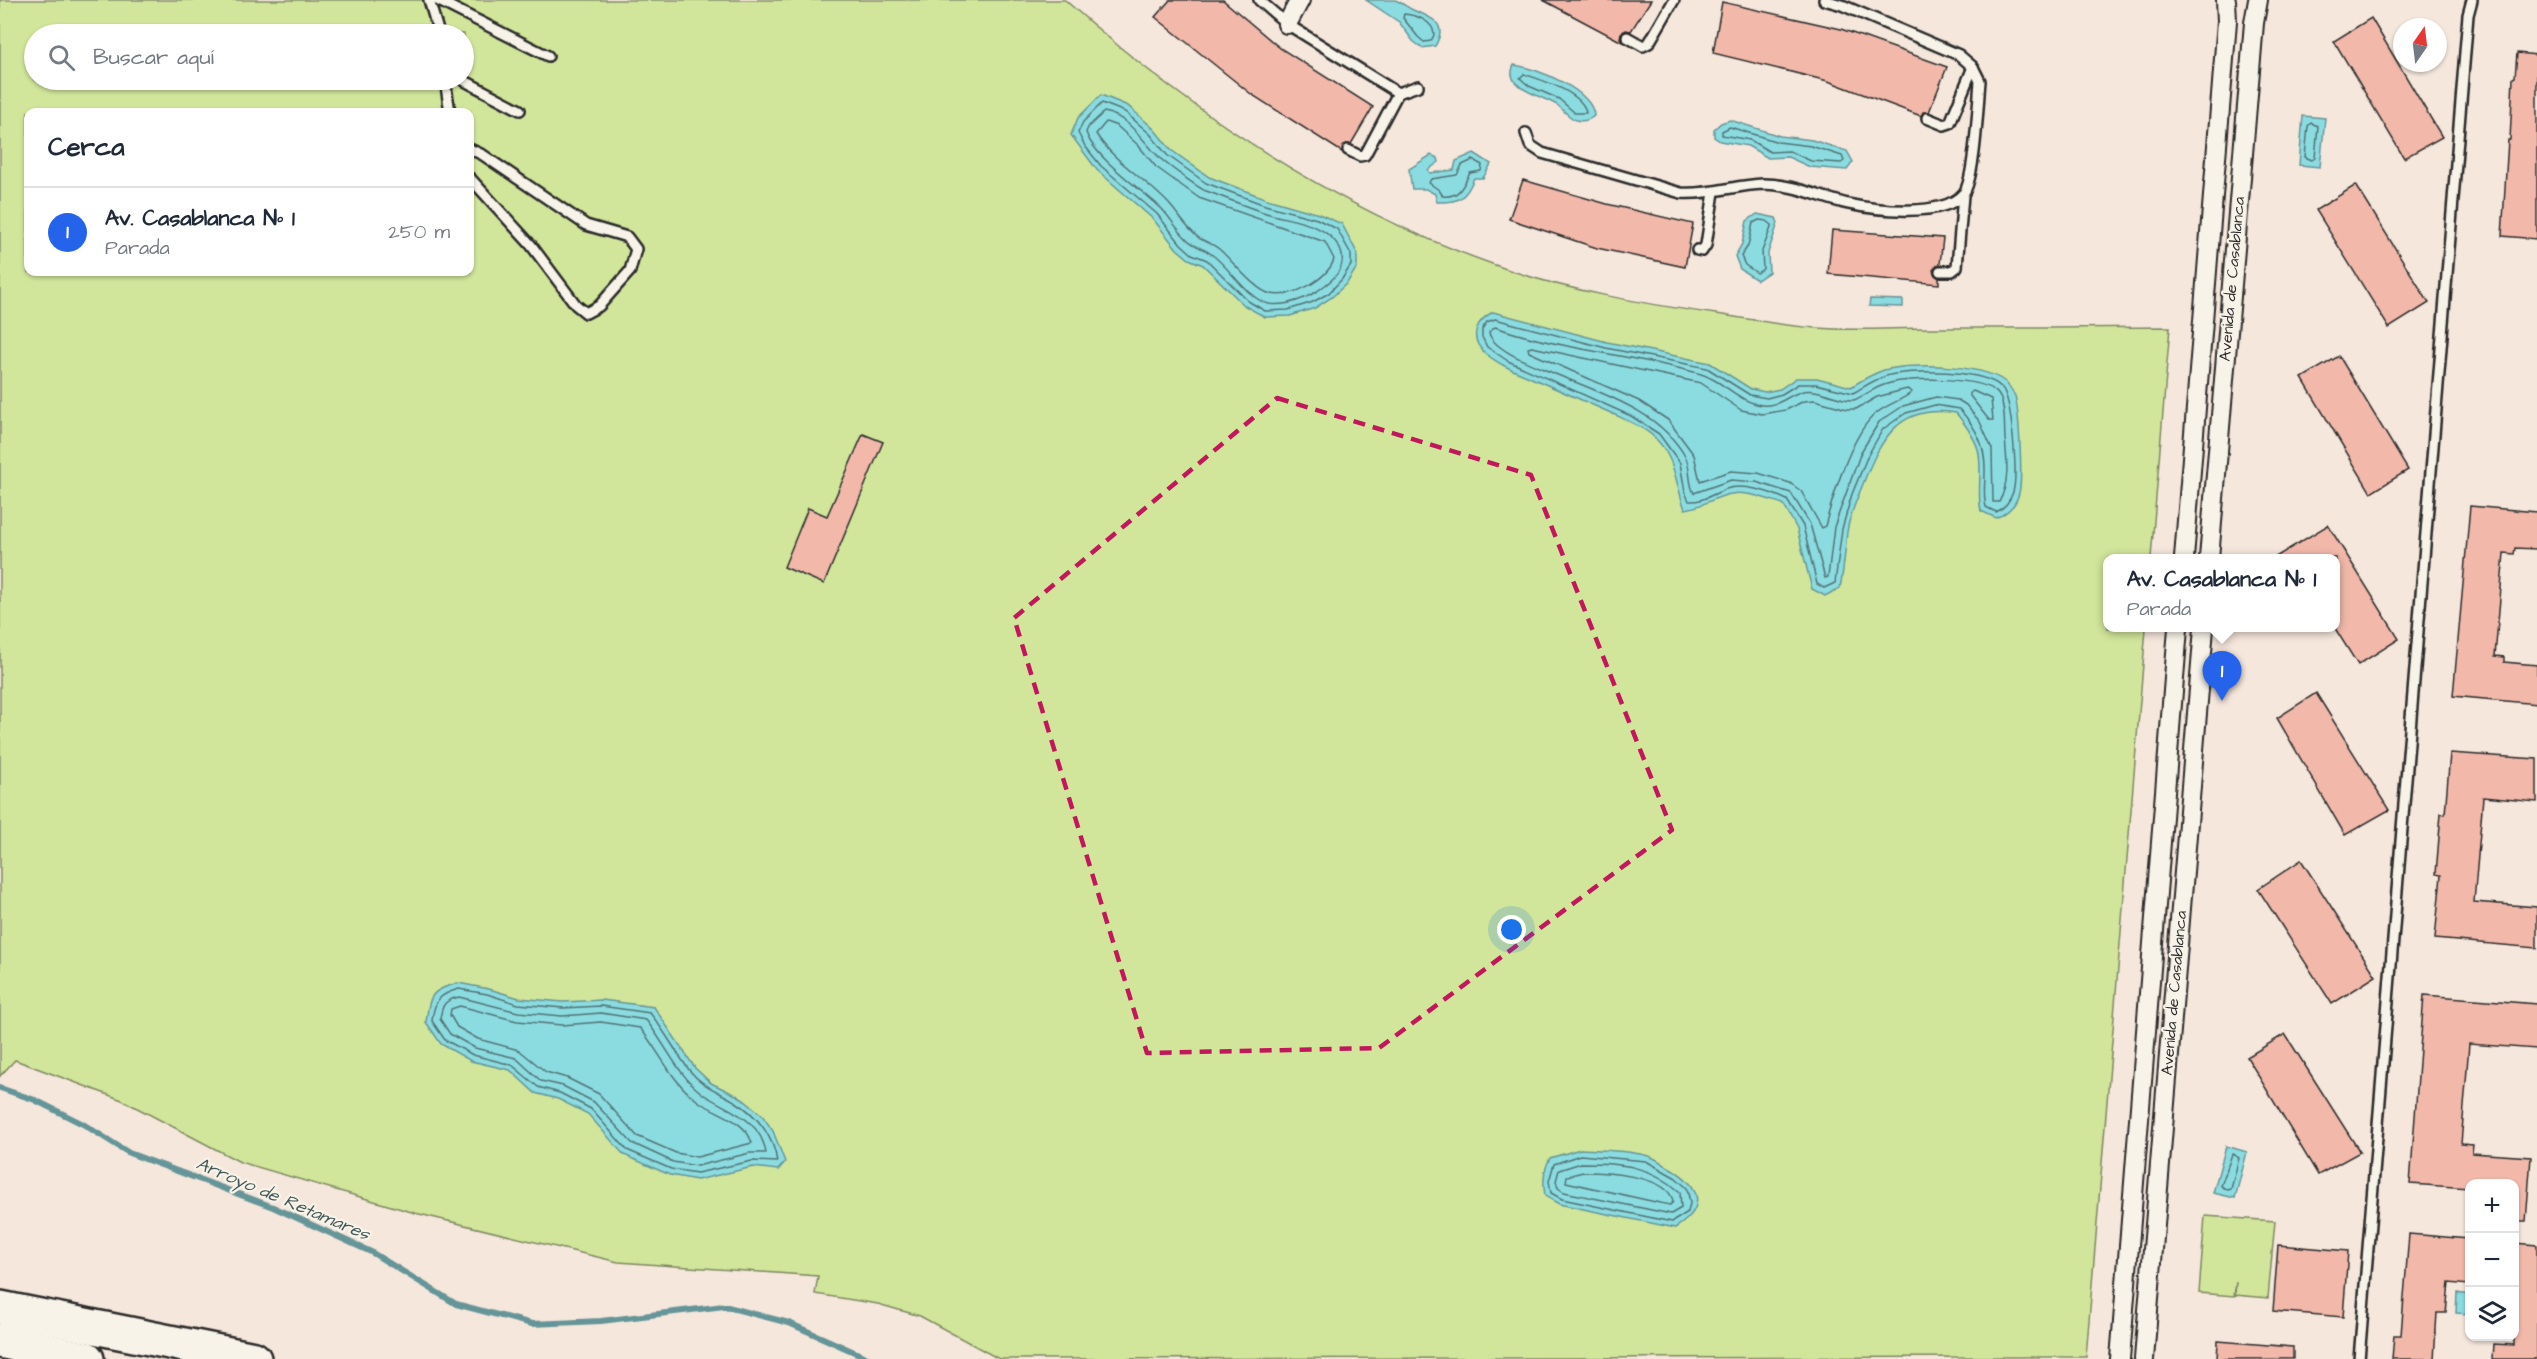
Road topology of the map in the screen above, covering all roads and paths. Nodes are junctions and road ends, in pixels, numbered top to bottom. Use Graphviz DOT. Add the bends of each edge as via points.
graph roads {
  1 [pos="429,0"];
  2 [pos="437,0"];
  3 [pos="1259,0"];
  4 [pos="1300,0"];
  5 [pos="1674,0"];
  6 [pos="1824,0"];
  7 [pos="2226,0"];
  8 [pos="2258,0"];
  9 [pos="2472,0"];
  10 [pos="436,24"];
  11 [pos="1287,24"];
  12 [pos="1627,37"];
  13 [pos="548,56"];
  14 [pos="1973,67"];
  15 [pos="474,86"];
  16 [pos="1418,86"];
  17 [pos="447,90"];
  18 [pos="1398,93"];
  19 [pos="449,108"];
  20 [pos="520,110"];
  21 [pos="1927,118"];
  22 [pos="1526,133"];
  23 [pos="1348,150"];
  24 [pos="474,151"];
  25 [pos="474,182"];
  26 [pos="1714,192"];
  27 [pos="1963,195"];
  28 [pos="1697,250"];
  29 [pos="1940,272"];
  30 [pos="2184,554"];
  31 [pos="2209,554"];
  32 [pos="2178,632"];
  33 [pos="2204,632"];
  34 [pos="0,1308"];
  35 [pos="0,1341"];
  36 [pos="87,1359"];
  37 [pos="254,1359"];
  38 [pos="2120,1359"];
  39 [pos="2144,1359"];
  40 [pos="2359,1359"];
  1 -- 10 [label="lane"];
  2 -- 13 [label="lane"];
  3 -- 11 [label="lane"];
  4 -- 11 [label="street"];
  5 -- 12 [label="lane" via="1649,43 1643,46"];
  6 -- 14 [label="lane" via="1959,55"];
  7 -- 30 [label="street, Avenida de Casablanca"];
  8 -- 31 [label="street, Avenida de Casablanca"];
  9 -- 40 [label="lane"];
  11 -- 18 [label="lane"];
  14 -- 21 [label="lane" via="1950,123 1944,125"];
  14 -- 27 [label="lane" via="1980,81 1970,179"];
  15 -- 20 [label="lane"];
  16 -- 18 [label="lane"];
  17 -- 19 [label="lane"];
  18 -- 23 [label="lane" via="1365,155"];
  22 -- 26 [label="lane" via="1533,148 1542,153 1681,193"];
  24 -- 25 [label="lane" via="586,225 627,237 636,249 630,271 599,306 586,313"];
  26 -- 27 [label="lane" via="1763,184 1785,186 1860,207 1905,210 1937,208"];
  26 -- 28 [label="lane" via="1706,245 1702,251"];
  27 -- 29 [label="lane" via="1957,267"];
  32 -- 38 [label="street, Avenida de Casablanca"];
  33 -- 39 [label="street, Avenida de Casablanca"];
  34 -- 37 [label="highway"];
  35 -- 36 [label="highway"];
}
